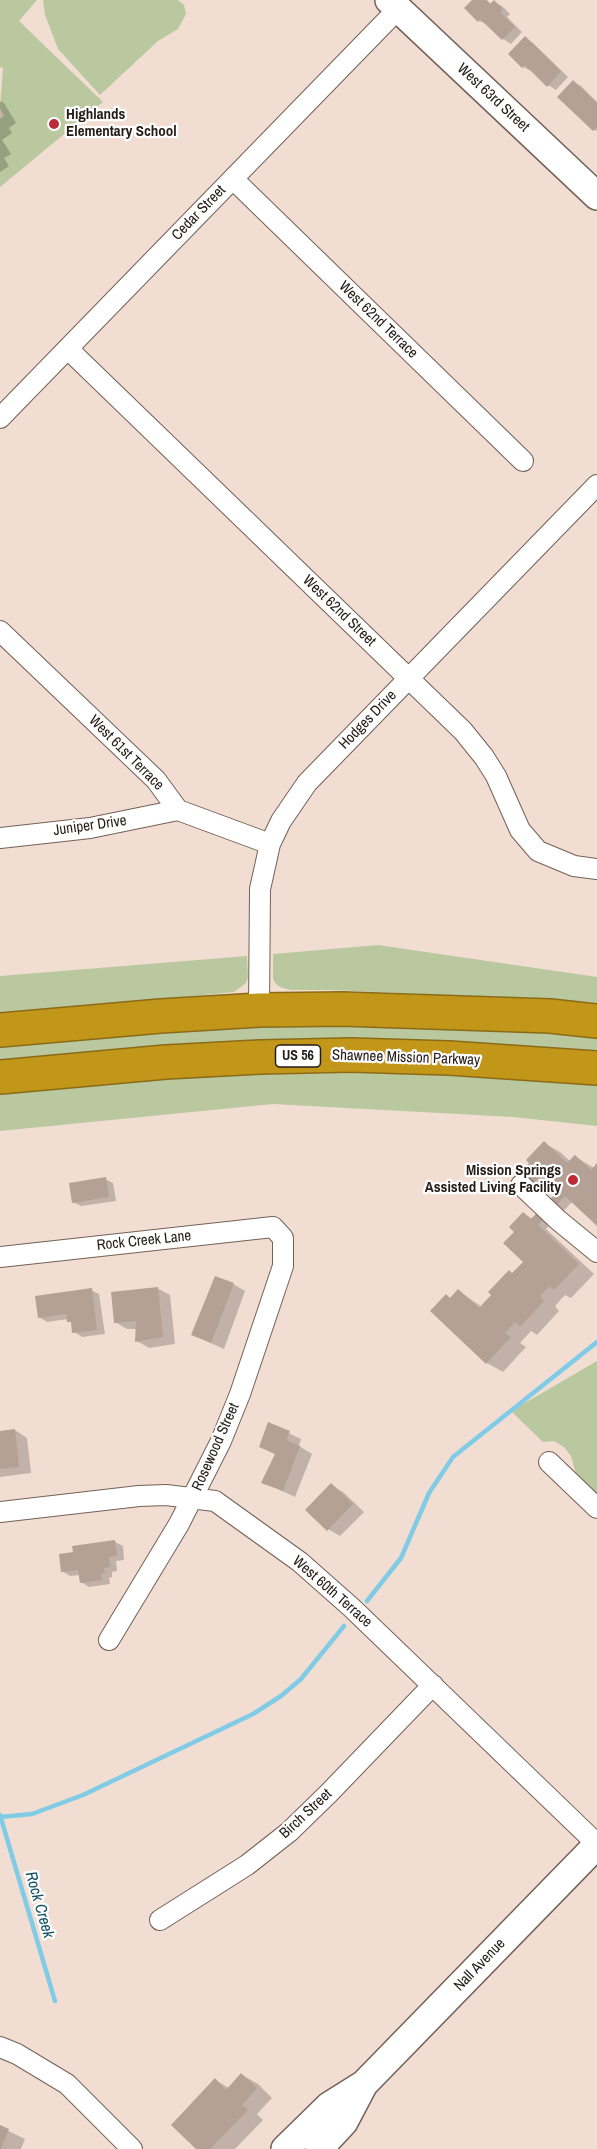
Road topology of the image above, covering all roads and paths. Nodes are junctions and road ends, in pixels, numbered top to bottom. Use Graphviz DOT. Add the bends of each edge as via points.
graph roads {
  1 [pos="394,4"];
  2 [pos="233,179"];
  3 [pos="597,196"];
  4 [pos="68,349"];
  5 [pos="0,418"];
  6 [pos="523,461"];
  7 [pos="597,485"];
  8 [pos="0,631"];
  9 [pos="408,678"];
  10 [pos="178,810"];
  11 [pos="0,838"];
  12 [pos="270,844"];
  13 [pos="597,869"];
  14 [pos="259,1011"];
  15 [pos="597,1021"];
  16 [pos="0,1030"];
  17 [pos="597,1068"];
  18 [pos="0,1077"];
  19 [pos="521,1185"];
  20 [pos="283,1238"];
  21 [pos="597,1252"];
  22 [pos="0,1257"];
  23 [pos="549,1462"];
  24 [pos="193,1497"];
  25 [pos="597,1508"];
  26 [pos="0,1512"];
  27 [pos="109,1640"];
  28 [pos="433,1685"];
  29 [pos="597,1845"];
  30 [pos="160,1920"];
  31 [pos="0,2047"];
  32 [pos="364,2084"];
  33 [pos="132,2149"];
  34 [pos="285,2149"];
  35 [pos="319,2149"];
  1 -- 2 [label="street, Cedar Street"];
  1 -- 3 [label="main road, West 63rd Street"];
  2 -- 4 [label="street, Cedar Street"];
  2 -- 6 [label="street, West 62nd Terrace"];
  4 -- 5 [label="street, Cedar Street"];
  4 -- 9 [label="street, West 62nd Street"];
  7 -- 9 [label="street, Hodges Drive"];
  8 -- 10 [label="street, West 61st Terrace" via="156,780"];
  9 -- 12 [label="street, Hodges Drive" via="307,783 280,821"];
  9 -- 13 [label="street, West 62nd Street" via="484,757 520,830 538,851 574,866"];
  10 -- 11 [label="street, Juniper Drive" via="90,828"];
  10 -- 12 [label="street"];
  12 -- 14 [label="street, Hodges Drive" via="260,889"];
  14 -- 15 [label="highway" via="342,1009"];
  14 -- 16 [label="highway"];
  17 -- 18 [label="highway, Shawnee Mission Parkway / US 56" via="449,1058 317,1056 166,1062"];
  19 -- 21 [label="street"];
  20 -- 22 [label="street, Rock Creek Lane" via="273,1227"];
  20 -- 24 [label="street, Rosewood Street" via="283,1266 272,1303 224,1432"];
  23 -- 25 [label="street"];
  24 -- 26 [label="street, West 60th Terrace" via="139,1496"];
  24 -- 27 [label="street, Rosewood Street"];
  24 -- 28 [label="street, West 60th Terrace" via="215,1501 300,1562"];
  28 -- 29 [label="street, West 60th Terrace"];
  28 -- 30 [label="street, Birch Street" via="289,1832 247,1865"];
  29 -- 32 [label="main road, Nall Avenue"];
  31 -- 33 [label="street" via="67,2084"];
  32 -- 34 [label="main road, Nall Avenue" via="329,2106"];
  32 -- 35 [label="main road, Nall Avenue" via="344,2122"];
}
